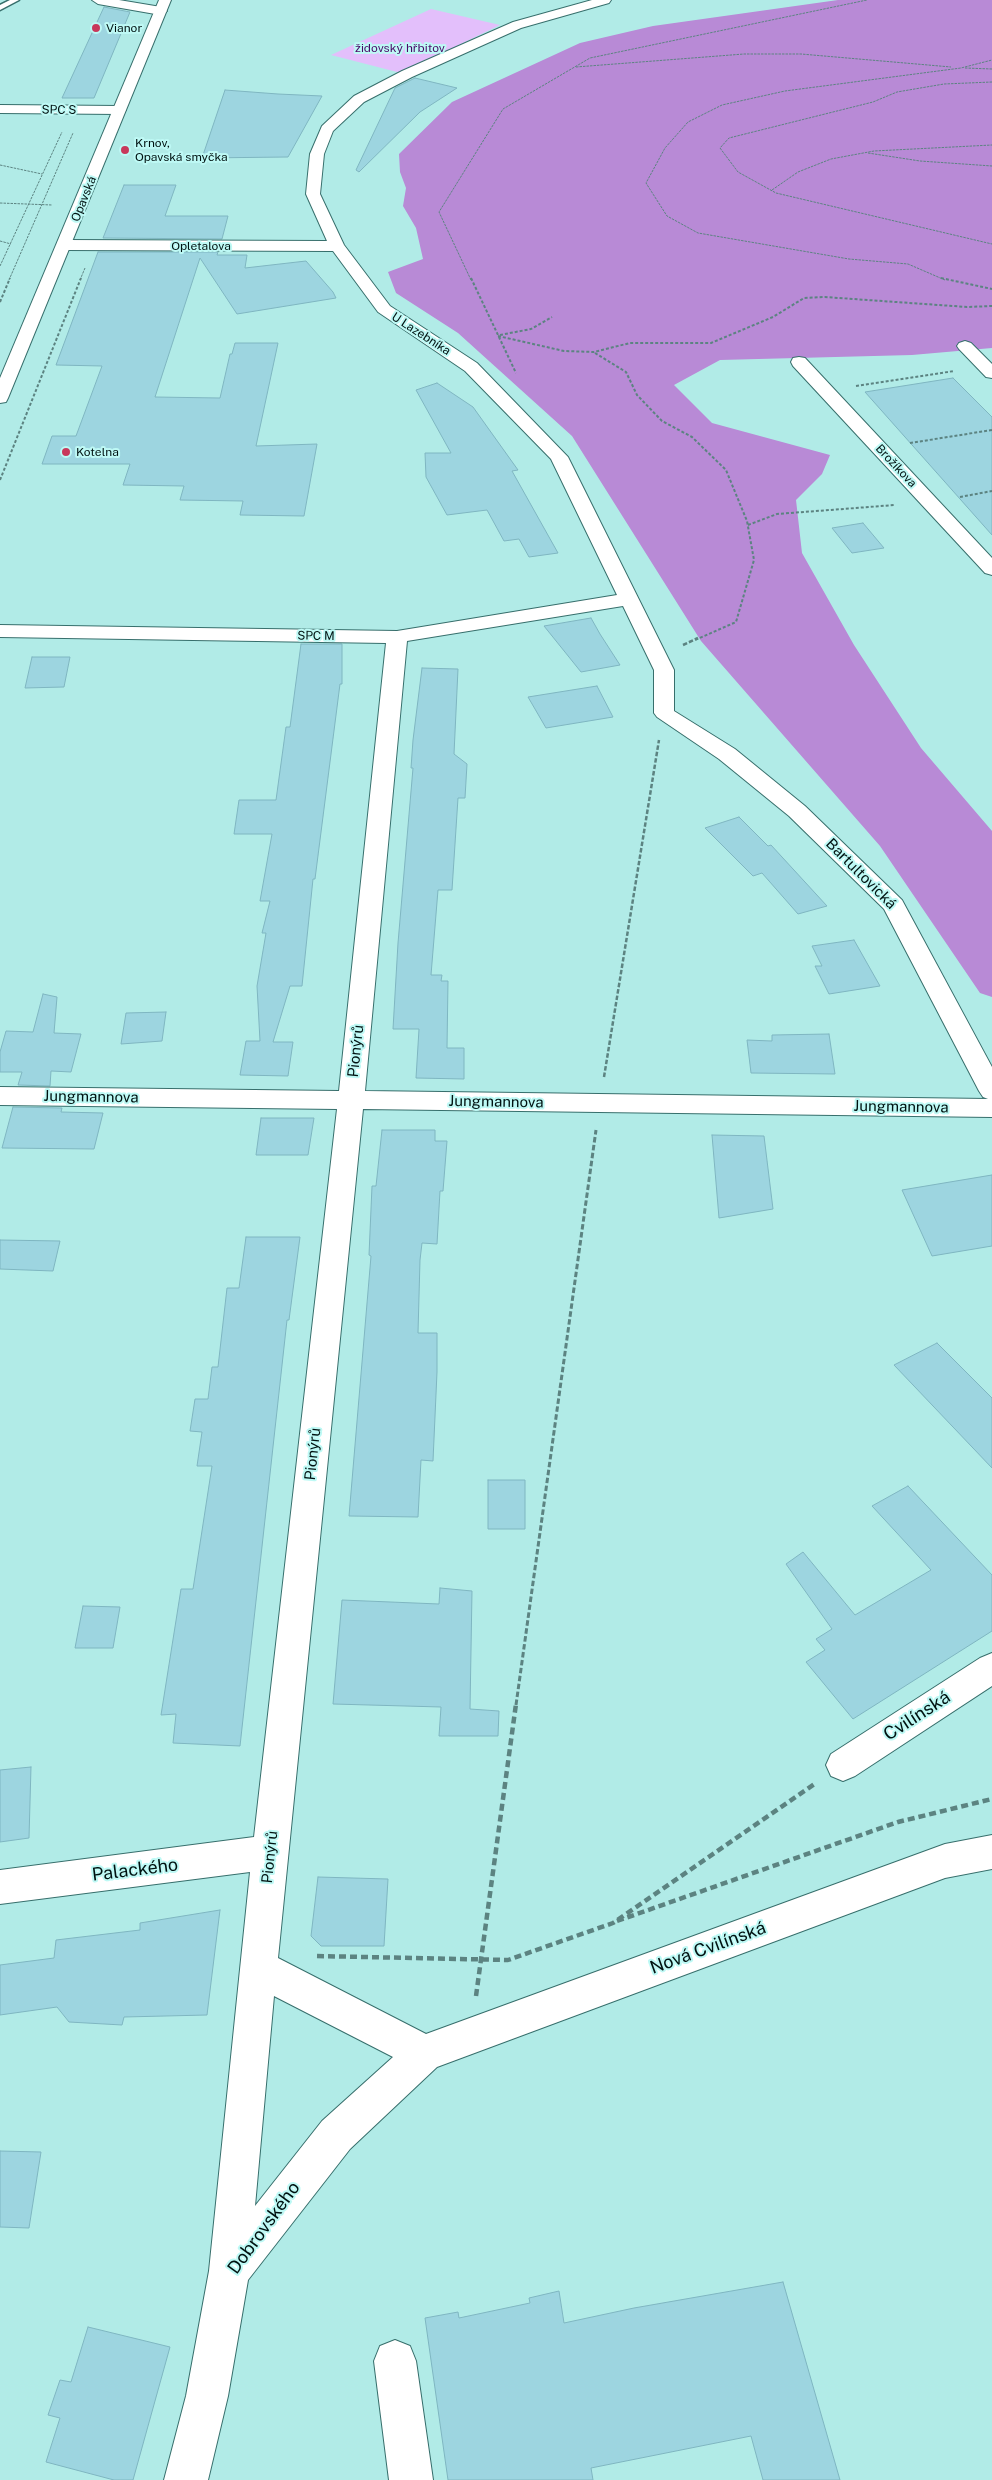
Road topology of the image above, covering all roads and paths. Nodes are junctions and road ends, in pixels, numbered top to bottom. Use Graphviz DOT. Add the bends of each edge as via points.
graph roads {
  1 [pos="15,0"];
  2 [pos="98,0"];
  3 [pos="605,0"];
  4 [pos="867,0"];
  5 [pos="163,5"];
  6 [pos="0,8"];
  7 [pos="992,60"];
  8 [pos="574,68"];
  9 [pos="961,68"];
  10 [pos="992,69"];
  11 [pos="992,82"];
  12 [pos="0,109"];
  13 [pos="75,110"];
  14 [pos="93,110"];
  15 [pos="119,110"];
  16 [pos="992,145"];
  17 [pos="865,152"];
  18 [pos="0,165"];
  19 [pos="992,166"];
  20 [pos="42,174"];
  21 [pos="771,190"];
  22 [pos="0,241"];
  23 [pos="11,244"];
  24 [pos="992,244"];
  25 [pos="65,246"];
  26 [pos="90,246"];
  27 [pos="337,246"];
  28 [pos="0,266"];
  29 [pos="992,289"];
  30 [pos="0,302"];
  31 [pos="992,306"];
  32 [pos="487,314"];
  33 [pos="552,317"];
  34 [pos="965,346"];
  35 [pos="594,352"];
  36 [pos="800,362"];
  37 [pos="992,373"];
  38 [pos="922,376"];
  39 [pos="826,391"];
  40 [pos="0,398"];
  41 [pos="992,430"];
  42 [pos="880,448"];
  43 [pos="0,480"];
  44 [pos="901,504"];
  45 [pos="748,525"];
  46 [pos="992,569"];
  47 [pos="628,599"];
  48 [pos="0,631"];
  49 [pos="397,637"];
  50 [pos="657,656"];
  51 [pos="664,713"];
  52 [pos="992,1092"];
  53 [pos="0,1096"];
  54 [pos="351,1099"];
  55 [pos="600,1104"];
  56 [pos="992,1108"];
  57 [pos="992,1668"];
  58 [pos="843,1764"];
  59 [pos="992,1799"];
  60 [pos="270,1852"];
  61 [pos="992,1852"];
  62 [pos="0,1887"];
  63 [pos="613,1923"];
  64 [pos="480,1960"];
  65 [pos="259,1968"];
  66 [pos="425,2053"];
  67 [pos="228,2271"];
  68 [pos="395,2361"];
  69 [pos="186,2480"];
  70 [pos="411,2480"];
  1 -- 6 [label="lane"];
  2 -- 5 [label="street"];
  3 -- 27 [label="street, U Lazebníka" via="517,25 358,99 327,129 317,154 313,194"];
  4 -- 8 [label="path" via="590,58"];
  5 -- 15 [label="street, Opavská"];
  7 -- 9 [label="path"];
  8 -- 9 [label="path" via="725,56 801,54"];
  8 -- 32 [label="path" via="503,109 438,212"];
  9 -- 10 [label="path"];
  9 -- 29 [label="path" via="785,91 722,105 688,122 665,148 646,183 667,216 698,232 849,259 908,264 943,279"];
  11 -- 21 [label="path" via="944,84 897,92 873,102 729,138 720,148 738,172"];
  12 -- 13 [label="street, SPC S"];
  13 -- 14 [label="street, SPC S"];
  13 -- 20 [label="path" via="70,114"];
  14 -- 15 [label="street, SPC S"];
  14 -- 30 [label="path" via="76,128"];
  15 -- 25 [label="street, Opavská"];
  16 -- 17 [label="path"];
  17 -- 19 [label="path" via="920,161"];
  17 -- 21 [label="path" via="831,159 798,172"];
  18 -- 20 [label="path"];
  20 -- 23 [label="path"];
  21 -- 24 [label="path"];
  22 -- 23 [label="path"];
  23 -- 28 [label="path"];
  25 -- 26 [label="street, Opletalova"];
  25 -- 40 [label="street, Opavská"];
  26 -- 27 [label="street, Opletalova"];
  26 -- 43 [label="path" via="93,250"];
  27 -- 47 [label="street, U Lazebníka" via="384,309 471,366 560,457"];
  31 -- 35 [label="path" via="966,308 804,298 773,318 711,343 630,344"];
  33 -- 35 [label="path" via="531,329 497,336 564,351"];
  34 -- 37 [label="street"];
  35 -- 45 [label="path" via="626,372 637,395 662,421 692,437 726,470"];
  36 -- 39 [label="street, Brožíkova"];
  38 -- 39 [label="path"];
  39 -- 42 [label="street, Brožíkova"];
  41 -- 42 [label="path"];
  42 -- 46 [label="street, Brožíkova"];
  44 -- 45 [label="path" via="777,514"];
  45 -- 50 [label="path" via="754,560 736,622"];
  47 -- 49 [label="street, SPC M"];
  47 -- 50 [label="street, U Lazebníka"];
  48 -- 49 [label="street, SPC M"];
  49 -- 54 [label="street, Pionýrů"];
  50 -- 51 [label="street, U Lazebníka" via="664,670"];
  51 -- 52 [label="street, Bartultovická" via="728,754 797,811 894,905"];
  51 -- 55 [label="path"];
  53 -- 54 [label="street, Jungmannova"];
  54 -- 55 [label="street, Jungmannova"];
  54 -- 60 [label="street, Pionýrů"];
  55 -- 56 [label="street, Jungmannova"];
  55 -- 64 [label="path"];
  57 -- 58 [label="street, Cvilínská"];
  58 -- 63 [label="path"];
  59 -- 63 [label="path" via="898,1822"];
  60 -- 62 [label="street, Palackého"];
  60 -- 65 [label="street, Pionýrů"];
  61 -- 66 [label="street, Nová Cvilínská" via="945,1861"];
  63 -- 64 [label="path" via="508,1960"];
  64 -- 65 [label="path" via="302,1956"];
  65 -- 66 [label="street"];
  65 -- 67 [label="street, Pionýrů"];
  66 -- 67 [label="street, Dobrovského" via="336,2135"];
  67 -- 69 [label="street, Dobrovského" via="207,2396"];
  68 -- 70 [label="street"];
}
